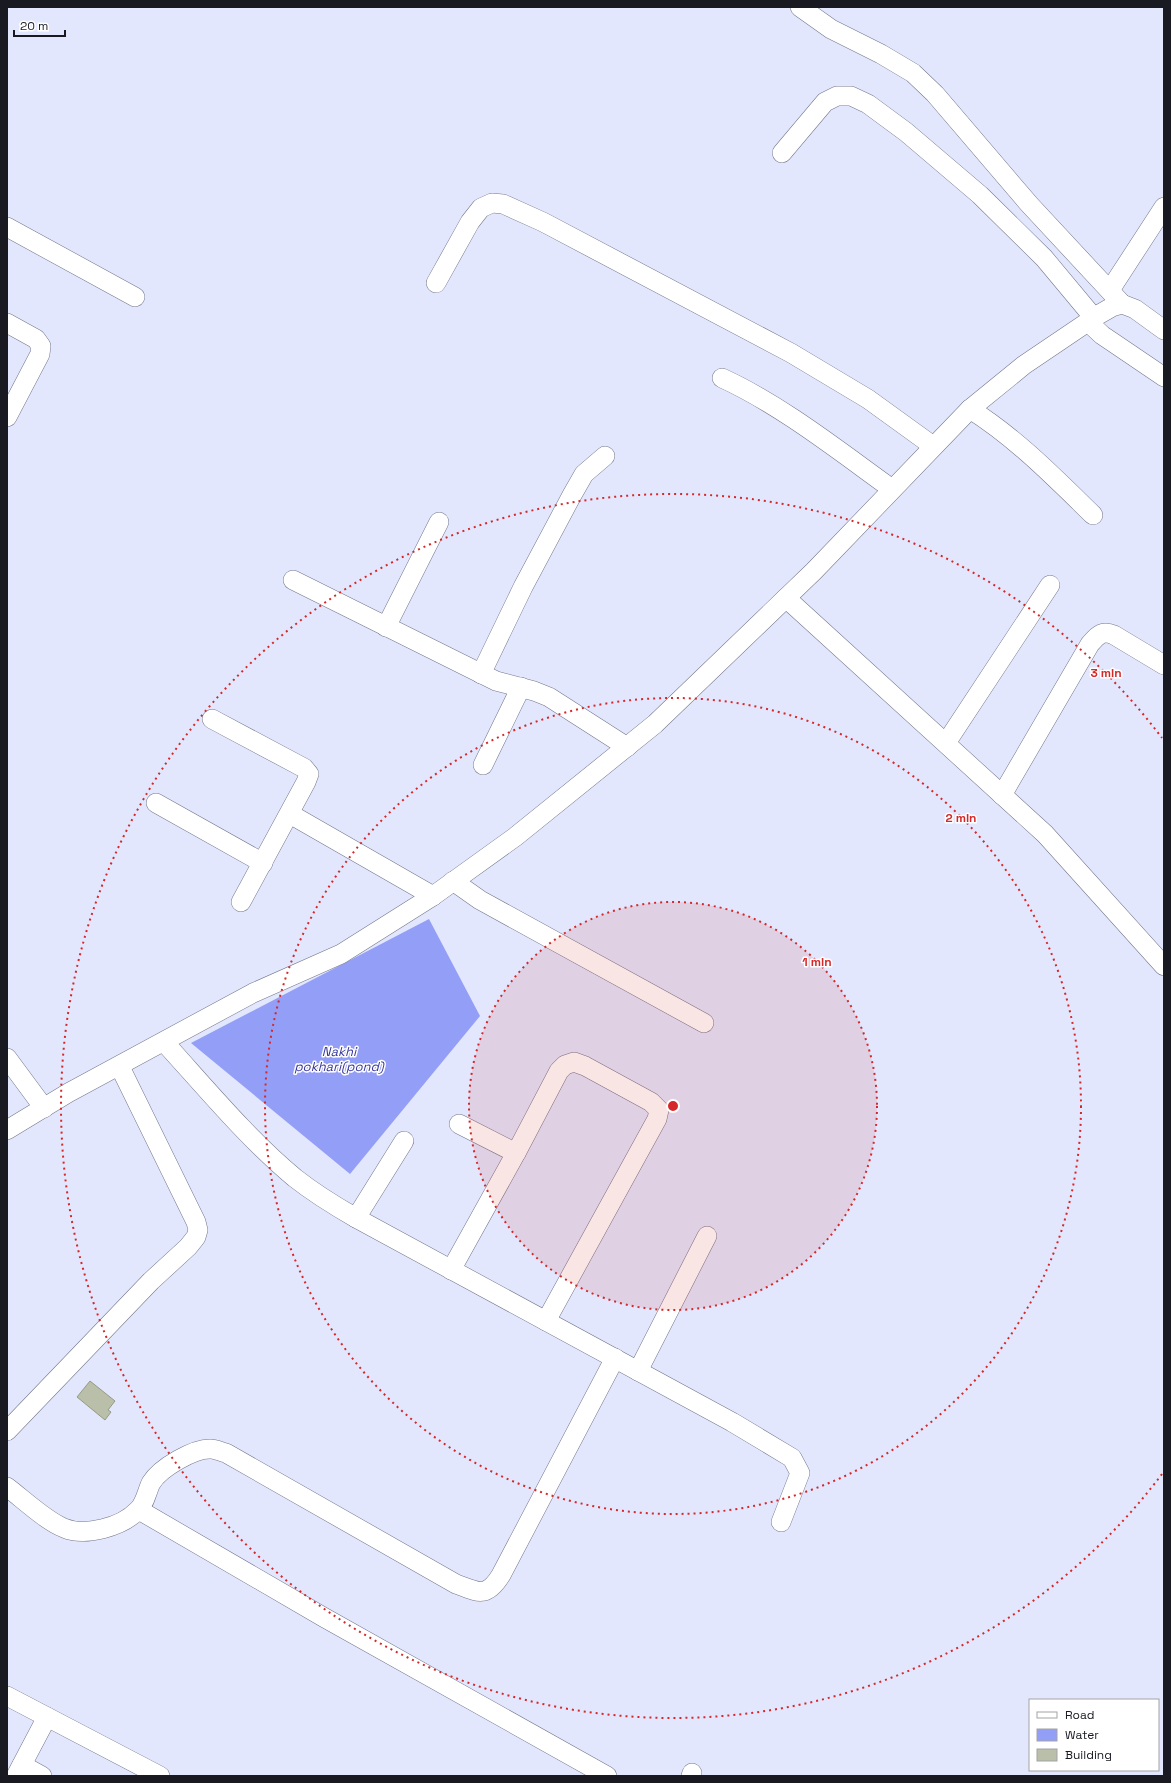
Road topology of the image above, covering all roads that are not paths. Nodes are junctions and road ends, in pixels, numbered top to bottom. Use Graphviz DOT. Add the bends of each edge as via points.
graph roads {
  1 [pos="800,7"];
  2 [pos="782,153"];
  3 [pos="1164,207"];
  4 [pos="7,227"];
  5 [pos="436,283"];
  6 [pos="135,297"];
  7 [pos="1104,309"];
  8 [pos="7,323"];
  9 [pos="1164,330"];
  10 [pos="1164,377"];
  11 [pos="722,378"];
  12 [pos="970,409"];
  13 [pos="7,417"];
  14 [pos="933,446"];
  15 [pos="605,456"];
  16 [pos="892,489"];
  17 [pos="1093,516"];
  18 [pos="439,522"];
  19 [pos="293,580"];
  20 [pos="1050,585"];
  21 [pos="786,598"];
  22 [pos="386,627"];
  23 [pos="1164,665"];
  24 [pos="481,674"];
  25 [pos="522,687"];
  26 [pos="212,718"];
  27 [pos="946,743"];
  28 [pos="627,747"];
  29 [pos="483,765"];
  30 [pos="1002,795"];
  31 [pos="156,803"];
  32 [pos="290,814"];
  33 [pos="262,863"];
  34 [pos="453,882"];
  35 [pos="432,896"];
  36 [pos="241,902"];
  37 [pos="1164,966"];
  38 [pos="704,1023"];
  39 [pos="164,1042"];
  40 [pos="7,1058"];
  41 [pos="120,1067"];
  42 [pos="44,1108"];
  43 [pos="459,1124"];
  44 [pos="7,1130"];
  45 [pos="404,1142"];
  46 [pos="516,1153"];
  47 [pos="356,1218"];
  48 [pos="707,1236"];
  49 [pos="452,1270"];
  50 [pos="546,1321"];
  51 [pos="615,1358"];
  52 [pos="638,1371"];
  53 [pos="7,1431"];
  54 [pos="7,1487"];
  55 [pos="139,1510"];
  56 [pos="782,1522"];
  57 [pos="7,1696"];
  58 [pos="47,1717"];
  59 [pos="19,1771"];
  60 [pos="42,1776"];
  61 [pos="160,1776"];
  62 [pos="607,1776"];
  1 -- 7 [label="street" via="831,29 913,73 935,94 1029,204"];
  2 -- 7 [label="street" via="824,102 837,96 851,96 868,104 906,132 980,195 1044,258"];
  3 -- 7 [label="street"];
  4 -- 6 [label="street"];
  5 -- 14 [label="street" via="470,222 481,208 492,203 503,204 543,222 791,353 868,399"];
  7 -- 9 [label="street" via="1135,309"];
  7 -- 10 [label="street" via="1108,339"];
  7 -- 12 [label="street" via="1024,365"];
  8 -- 13 [label="street" via="36,339 41,346 40,354"];
  11 -- 16 [label="street" via="745,388 820,437"];
  12 -- 14 [label="street"];
  12 -- 17 [label="street" via="995,424 1041,464"];
  14 -- 16 [label="street"];
  15 -- 24 [label="street" via="584,474 572,495"];
  16 -- 21 [label="street"];
  18 -- 22 [label="street"];
  19 -- 22 [label="street"];
  20 -- 27 [label="street"];
  21 -- 27 [label="street"];
  21 -- 28 [label="street" via="655,724"];
  22 -- 24 [label="street"];
  23 -- 30 [label="street" via="1114,635 1106,632 1098,634"];
  24 -- 25 [label="street" via="508,685"];
  25 -- 28 [label="street" via="549,697"];
  25 -- 29 [label="street"];
  26 -- 32 [label="street" via="304,768 309,774"];
  27 -- 30 [label="street"];
  28 -- 34 [label="street" via="515,837"];
  30 -- 37 [label="street" via="1045,834"];
  31 -- 33 [label="street"];
  32 -- 33 [label="street"];
  32 -- 35 [label="street"];
  33 -- 36 [label="street"];
  34 -- 35 [label="street"];
  34 -- 38 [label="street" via="480,900"];
  35 -- 39 [label="street" via="341,954 253,993"];
  39 -- 41 [label="street"];
  39 -- 47 [label="street" via="259,1144 295,1178"];
  40 -- 42 [label="street"];
  41 -- 42 [label="street"];
  41 -- 53 [label="street" via="198,1230 188,1247 151,1281"];
  42 -- 44 [label="street"];
  43 -- 46 [label="street"];
  45 -- 47 [label="street"];
  46 -- 49 [label="street"];
  46 -- 50 [label="street" via="559,1071 565,1065 574,1062 651,1102 658,1110 649,1136"];
  47 -- 49 [label="street"];
  48 -- 52 [label="street"];
  49 -- 50 [label="street"];
  50 -- 51 [label="street"];
  51 -- 52 [label="street"];
  51 -- 55 [label="street" via="495,1584 480,1593 456,1584 226,1453 212,1449 201,1450 169,1466 152,1481"];
  52 -- 56 [label="street" via="792,1458 800,1473"];
  54 -- 55 [label="street" via="63,1528 82,1532 104,1528 126,1519"];
  55 -- 62 [label="street"];
  57 -- 58 [label="street"];
  58 -- 59 [label="street"];
  58 -- 61 [label="street"];
  59 -- 60 [label="street"];
}
